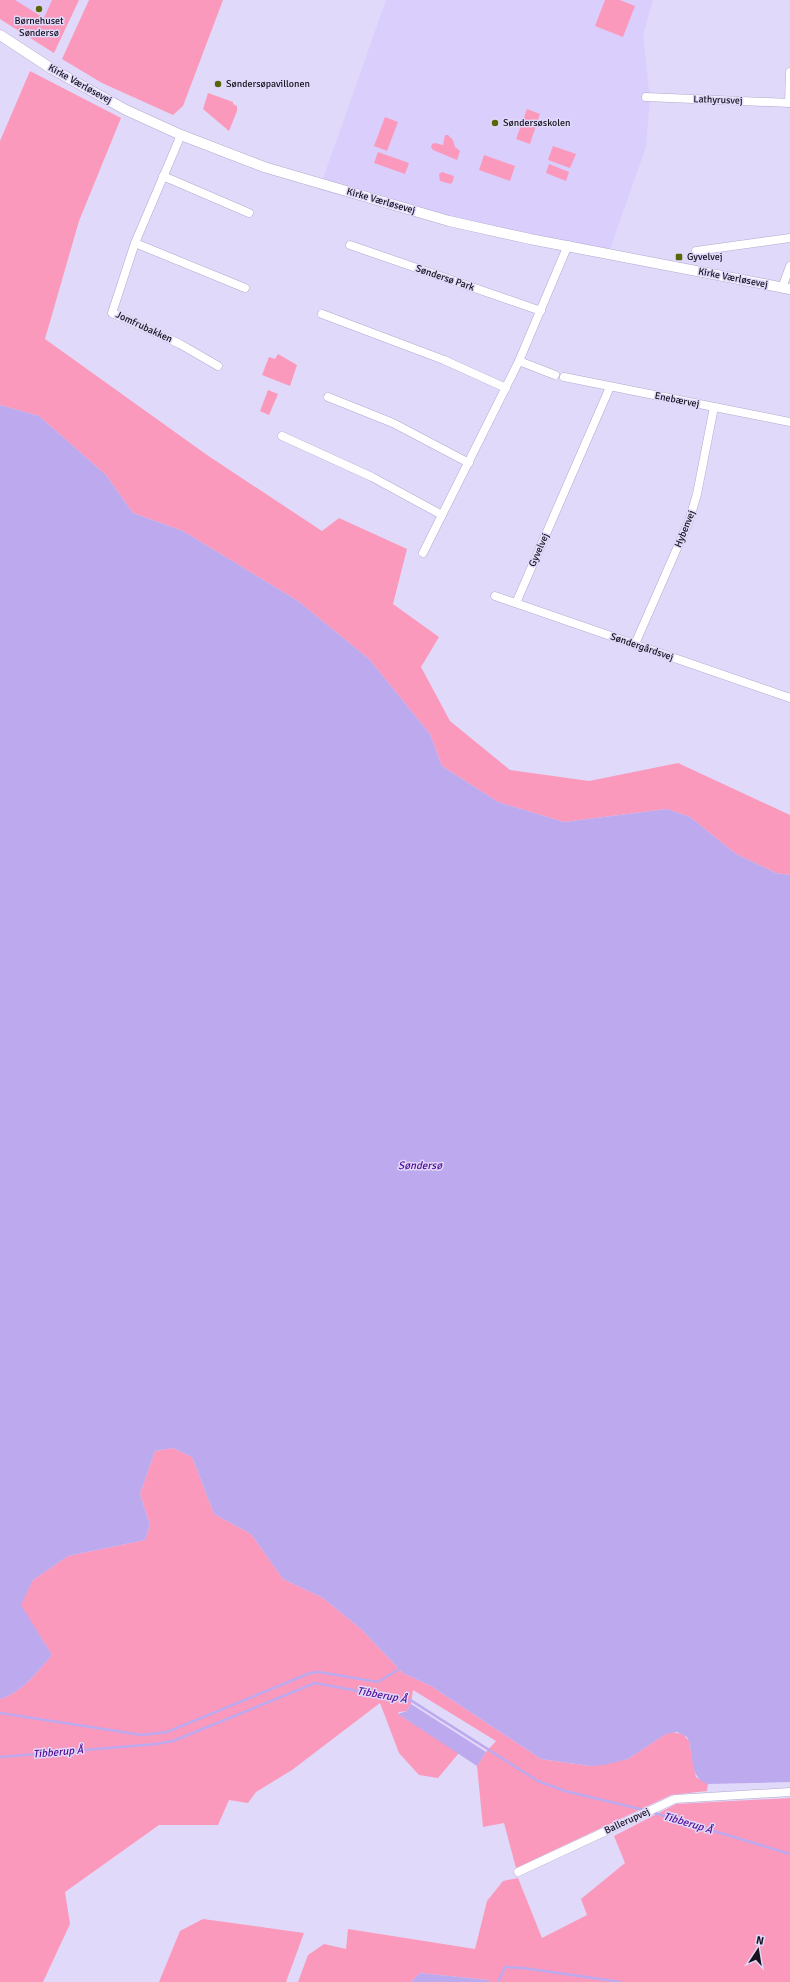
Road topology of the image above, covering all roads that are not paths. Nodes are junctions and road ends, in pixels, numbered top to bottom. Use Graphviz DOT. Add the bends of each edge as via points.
graph roads {
  1 [pos="0,35"];
  2 [pos="790,72"];
  3 [pos="646,97"];
  4 [pos="790,103"];
  5 [pos="181,135"];
  6 [pos="163,176"];
  7 [pos="249,214"];
  8 [pos="790,238"];
  9 [pos="135,243"];
  10 [pos="350,245"];
  11 [pos="568,245"];
  12 [pos="696,251"];
  13 [pos="790,266"];
  14 [pos="245,288"];
  15 [pos="786,288"];
  16 [pos="541,310"];
  17 [pos="322,314"];
  18 [pos="519,361"];
  19 [pos="218,366"];
  20 [pos="555,375"];
  21 [pos="564,377"];
  22 [pos="610,387"];
  23 [pos="506,388"];
  24 [pos="328,397"];
  25 [pos="714,407"];
  26 [pos="790,422"];
  27 [pos="282,436"];
  28 [pos="469,463"];
  29 [pos="442,515"];
  30 [pos="423,553"];
  31 [pos="495,596"];
  32 [pos="516,603"];
  33 [pos="635,644"];
  34 [pos="789,695"];
  35 [pos="790,1792"];
  36 [pos="518,1872"];
  1 -- 5 [label="street, Kirke Værløsevej" via="126,110"];
  2 -- 4 [label="street"];
  3 -- 4 [label="street, Lathyrusvej"];
  5 -- 6 [label="street, Jomfrubakken"];
  5 -- 11 [label="street, Kirke Værløsevej" via="264,168 392,205 449,221"];
  6 -- 7 [label="street"];
  6 -- 9 [label="street, Jomfrubakken"];
  8 -- 12 [label="street"];
  9 -- 14 [label="street"];
  9 -- 19 [label="street, Jomfrubakken" via="112,313 180,344"];
  10 -- 16 [label="street, Søndersø Park"];
  11 -- 15 [label="street, Kirke Værløsevej"];
  11 -- 16 [label="street"];
  13 -- 15 [label="street"];
  16 -- 18 [label="street"];
  17 -- 23 [label="street" via="444,360"];
  18 -- 20 [label="street"];
  18 -- 23 [label="street"];
  21 -- 22 [label="street, Enebærvej"];
  22 -- 25 [label="street, Enebærvej"];
  22 -- 32 [label="street, Gyvelvej"];
  23 -- 28 [label="street"];
  24 -- 28 [label="street" via="393,423"];
  25 -- 26 [label="street, Enebærvej"];
  25 -- 33 [label="street, Hybenvej" via="697,494 689,521"];
  27 -- 29 [label="street" via="372,477"];
  28 -- 29 [label="street"];
  29 -- 30 [label="street"];
  31 -- 32 [label="street, Søndergårdsvej"];
  32 -- 33 [label="street, Søndergårdsvej"];
  33 -- 34 [label="street, Søndergårdsvej"];
  35 -- 36 [label="street, Ballerupvej" via="675,1799"];
}
